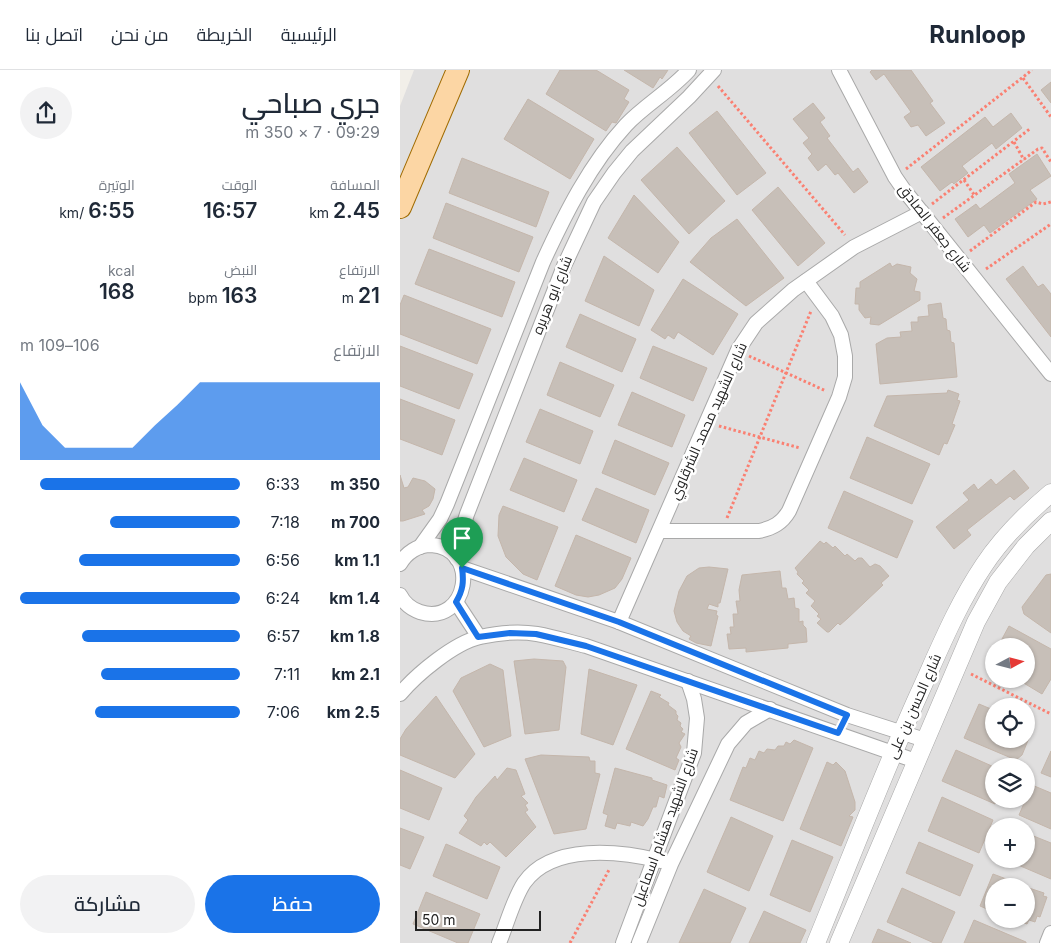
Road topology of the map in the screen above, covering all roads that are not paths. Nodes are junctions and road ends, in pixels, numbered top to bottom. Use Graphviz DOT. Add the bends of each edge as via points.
graph roads {
  1 [pos="458,70"];
  2 [pos="689,70"];
  3 [pos="839,70"];
  4 [pos="712,73"];
  5 [pos="400,206"];
  6 [pos="922,212"];
  7 [pos="806,281"];
  8 [pos="1051,374"];
  9 [pos="1051,493"];
  10 [pos="1051,521"];
  11 [pos="660,531"];
  12 [pos="410,549"];
  13 [pos="460,563"];
  14 [pos="400,564"];
  15 [pos="401,599"];
  16 [pos="456,602"];
  17 [pos="619,622"];
  18 [pos="478,637"];
  19 [pos="688,681"];
  20 [pos="400,694"];
  21 [pos="770,709"];
  22 [pos="847,715"];
  23 [pos="838,733"];
  24 [pos="901,733"];
  25 [pos="925,740"];
  26 [pos="894,752"];
  27 [pos="916,760"];
  28 [pos="654,860"];
  29 [pos="672,864"];
  30 [pos="1051,933"];
  31 [pos="499,943"];
  32 [pos="623,943"];
  33 [pos="639,943"];
  34 [pos="816,943"];
  35 [pos="839,943"];
  36 [pos="1047,943"];
  1 -- 5 [label="main road"];
  2 -- 12 [label="street, شارع ابو هريره" via="624,127 584,183 544,262 440,519"];
  3 -- 6 [label="street, شارع جعفر الصادق" via="895,177"];
  4 -- 13 [label="street, شارع ابو هريره" via="632,151 594,202 583,223 467,514 460,536"];
  6 -- 7 [label="street, شارع الشهيد محمد الشرقاوي" via="854,247"];
  6 -- 8 [label="street, شارع جعفر الصادق"];
  7 -- 11 [label="street, شارع الشهيد محمد الشرقاوي" via="766,312 746,336"];
  7 -- 11 [label="street" via="832,316 841,335 845,377 816,453 789,511 780,523 759,531"];
  9 -- 24 [label="street, شارع الحسن بن على" via="1029,512 985,563 962,601"];
  10 -- 25 [label="street, شارع الحسن بن على" via="998,582 976,622"];
  11 -- 17 [label="street, شارع الشهيد محمد الشرقاوي"];
  12 -- 13 [label="street" via="431,545 441,547"];
  12 -- 14 [label="street, شارع ابو هريره"];
  13 -- 16 [label="street, شارع ابو هريره" via="464,580"];
  13 -- 17 [label="street"];
  15 -- 16 [label="street" via="424,613 441,612"];
  16 -- 18 [label="street"];
  17 -- 22 [label="street"];
  18 -- 19 [label="street" via="536,634 586,646"];
  18 -- 20 [label="street" via="439,658"];
  19 -- 21 [label="street"];
  19 -- 28 [label="street, شارع الشهيد هشام اسماعيل" via="697,718 694,753"];
  21 -- 23 [label="street"];
  21 -- 29 [label="street, شارع الشهيد هشام اسماعيل" via="746,723 728,744"];
  22 -- 23 [label="street"];
  22 -- 24 [label="street"];
  23 -- 26 [label="street"];
  24 -- 25 [label="street"];
  24 -- 26 [label="street, شارع الحسن بن على"];
  25 -- 27 [label="street, شارع الحسن بن على"];
  26 -- 27 [label="street"];
  26 -- 34 [label="street, شارع الحسن بن على"];
  27 -- 35 [label="street, شارع الحسن بن على"];
  28 -- 29 [label="street"];
  28 -- 31 [label="street" via="598,853 552,860 536,869 524,884"];
  28 -- 32 [label="street, شارع الشهيد هشام اسماعيل"];
  29 -- 33 [label="street, شارع الشهيد هشام اسماعيل"];
  30 -- 36 [label="street"];
}
